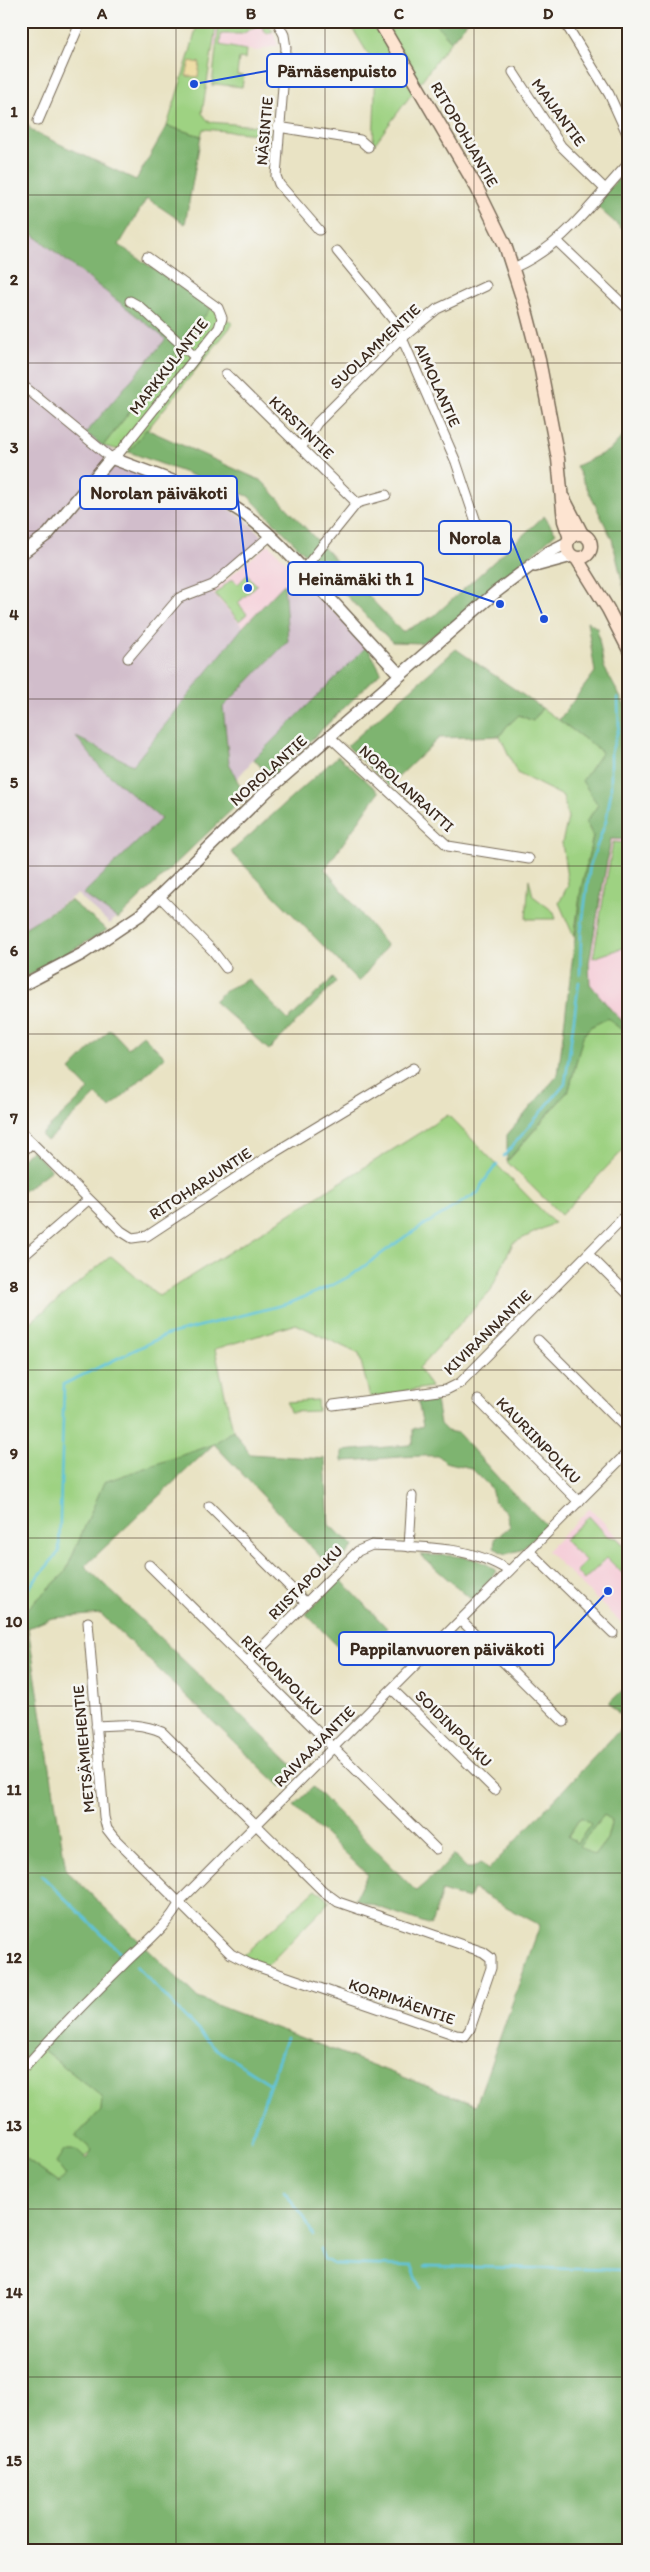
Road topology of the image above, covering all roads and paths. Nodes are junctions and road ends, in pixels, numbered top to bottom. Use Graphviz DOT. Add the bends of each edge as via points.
graph roads {
  1 [pos="80,21"];
  2 [pos="277,21"];
  3 [pos="379,21"];
  4 [pos="561,21"];
  5 [pos="513,72"];
  6 [pos="38,121"];
  7 [pos="278,126"];
  8 [pos="629,138"];
  9 [pos="368,147"];
  10 [pos="629,163"];
  11 [pos="605,189"];
  12 [pos="319,230"];
  13 [pos="558,242"];
  14 [pos="337,251"];
  15 [pos="147,257"];
  16 [pos="513,268"];
  17 [pos="486,286"];
  18 [pos="130,301"];
  19 [pos="629,310"];
  20 [pos="401,339"];
  21 [pos="195,357"];
  22 [pos="226,374"];
  23 [pos="21,384"];
  24 [pos="301,448"];
  25 [pos="111,458"];
  26 [pos="386,494"];
  27 [pos="357,502"];
  28 [pos="270,536"];
  29 [pos="573,538"];
  30 [pos="484,546"];
  31 [pos="21,554"];
  32 [pos="579,557"];
  33 [pos="531,567"];
  34 [pos="303,570"];
  35 [pos="629,650"];
  36 [pos="128,658"];
  37 [pos="400,675"];
  38 [pos="330,737"];
  39 [pos="530,859"];
  40 [pos="160,897"];
  41 [pos="226,968"];
  42 [pos="21,986"];
  43 [pos="414,1068"];
  44 [pos="21,1132"];
  45 [pos="32,1143"];
  46 [pos="21,1153"];
  47 [pos="88,1200"];
  48 [pos="629,1212"];
  49 [pos="588,1254"];
  50 [pos="21,1258"];
  51 [pos="629,1295"];
  52 [pos="538,1340"];
  53 [pos="478,1400"];
  54 [pos="332,1405"];
  55 [pos="629,1431"];
  56 [pos="629,1451"];
  57 [pos="412,1496"];
  58 [pos="579,1502"];
  59 [pos="209,1506"];
  60 [pos="409,1547"];
  61 [pos="530,1551"];
  62 [pos="149,1565"];
  63 [pos="509,1571"];
  64 [pos="305,1602"];
  65 [pos="461,1620"];
  66 [pos="88,1622"];
  67 [pos="614,1633"];
  68 [pos="247,1662"];
  69 [pos="392,1689"];
  70 [pos="564,1722"];
  71 [pos="96,1726"];
  72 [pos="333,1749"];
  73 [pos="495,1790"];
  74 [pos="256,1825"];
  75 [pos="436,1849"];
  76 [pos="180,1902"];
  77 [pos="25,2067"];
  1 -- 6 [label="street"];
  2 -- 7 [label="street, NÄSINTIE" via="286,48"];
  3 -- 16 [label="main road, RITOPOHJANTIE" via="489,209"];
  4 -- 8 [label="street" via="610,94"];
  5 -- 11 [label="street, MAIJANTIE" via="562,146"];
  7 -- 9 [label="street" via="360,140"];
  7 -- 12 [label="street, NÄSINTIE" via="276,176 279,184"];
  10 -- 11 [label="street"];
  11 -- 13 [label="street"];
  13 -- 16 [label="street"];
  13 -- 19 [label="street"];
  14 -- 20 [label="street, AIMOLANTIE" via="395,322"];
  15 -- 21 [label="street, MARKKULANTIE" via="218,308 222,318 219,328"];
  16 -- 29 [label="main road, RITOPOHJANTIE" via="539,360 558,459 564,521"];
  17 -- 20 [label="street, SUOLAMMENTIE" via="437,309"];
  18 -- 21 [label="street"];
  20 -- 24 [label="street, SUOLAMMENTIE" via="317,423"];
  20 -- 30 [label="street, AIMOLANTIE" via="456,462"];
  21 -- 25 [label="street, MARKKULANTIE" via="120,452"];
  22 -- 24 [label="street, KIRSTINTIE"];
  23 -- 25 [label="street"];
  24 -- 27 [label="street, KIRSTINTIE"];
  25 -- 28 [label="street" via="228,502"];
  25 -- 31 [label="street" via="48,534"];
  26 -- 27 [label="street"];
  27 -- 34 [label="street"];
  28 -- 34 [label="street"];
  28 -- 36 [label="street" via="213,585 179,598"];
  29 -- 32 [label="main road" via="568,550"];
  29 -- 32 [label="main road" via="589,538 592,546"];
  29 -- 33 [label="street, NOROLANTIE"];
  32 -- 33 [label="street, NOROLANTIE"];
  32 -- 35 [label="main road"];
  33 -- 37 [label="street, NOROLANTIE" via="496,592"];
  34 -- 37 [label="street"];
  37 -- 38 [label="street, NOROLANTIE"];
  38 -- 39 [label="street, NOROLANRAITTI" via="448,846"];
  38 -- 40 [label="street, NOROLANTIE" via="267,791"];
  40 -- 41 [label="street"];
  40 -- 42 [label="street, NOROLANTIE" via="112,935"];
  43 -- 47 [label="street, RITOHARJUNTIE" via="267,1157 147,1236 132,1238"];
  44 -- 45 [label="street, RITOHARJUNTIE"];
  45 -- 46 [label="street"];
  45 -- 47 [label="street, RITOHARJUNTIE"];
  47 -- 50 [label="street"];
  48 -- 49 [label="street, KIVIRANNANTIE"];
  49 -- 51 [label="street"];
  49 -- 54 [label="street, KIVIRANNANTIE" via="460,1383 446,1390"];
  52 -- 55 [label="street"];
  53 -- 58 [label="street, KAURIINPOLKU"];
  56 -- 58 [label="street, RAIVAAJANTIE"];
  57 -- 60 [label="street"];
  58 -- 61 [label="street, RAIVAAJANTIE"];
  59 -- 64 [label="street"];
  60 -- 63 [label="street, RIISTAPOLKU" via="471,1553 492,1560"];
  60 -- 64 [label="street, RIISTAPOLKU" via="372,1545 358,1551"];
  61 -- 63 [label="street, RAIVAAJANTIE"];
  61 -- 67 [label="street"];
  62 -- 68 [label="street, RIEKONPOLKU"];
  63 -- 65 [label="street, RAIVAAJANTIE"];
  64 -- 68 [label="street, RIISTAPOLKU"];
  65 -- 69 [label="street, RAIVAAJANTIE"];
  65 -- 70 [label="street"];
  66 -- 71 [label="street, METSÄMIEHENTIE"];
  68 -- 72 [label="street, RIEKONPOLKU"];
  69 -- 72 [label="street, RAIVAAJANTIE"];
  69 -- 73 [label="street, SOIDINPOLKU"];
  71 -- 74 [label="street" via="135,1724 162,1732"];
  71 -- 76 [label="street, METSÄMIEHENTIE" via="107,1829"];
  72 -- 74 [label="street, RAIVAAJANTIE"];
  72 -- 75 [label="street, RIEKONPOLKU"];
  74 -- 76 [label="street, RAIVAAJANTIE"];
  74 -- 76 [label="street, KORPIMÄENTIE" via="338,1902 484,1952 491,1958 491,1968 465,2036 250,1964 231,1954"];
  76 -- 77 [label="street, RAIVAAJANTIE" via="149,1940"];
}
